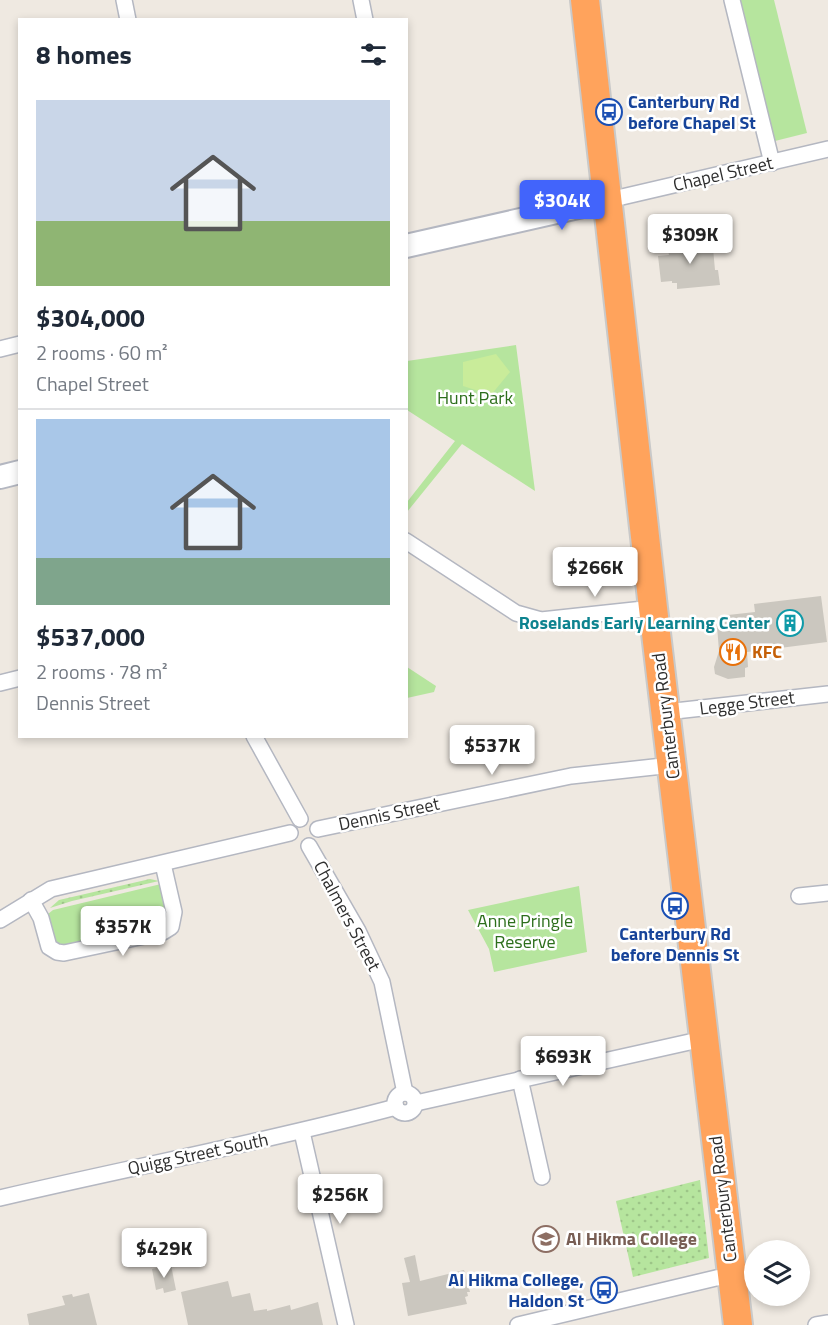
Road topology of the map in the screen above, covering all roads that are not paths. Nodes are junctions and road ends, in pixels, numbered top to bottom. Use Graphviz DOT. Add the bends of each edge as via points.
graph roads {
  1 [pos="124,0"];
  2 [pos="361,0"];
  3 [pos="585,0"];
  4 [pos="732,0"];
  5 [pos="128,18"];
  6 [pos="365,18"];
  7 [pos="828,149"];
  8 [pos="772,163"];
  9 [pos="609,200"];
  10 [pos="408,246"];
  11 [pos="18,345"];
  12 [pos="0,349"];
  13 [pos="18,472"];
  14 [pos="0,477"];
  15 [pos="408,542"];
  16 [pos="653,608"];
  17 [pos="18,678"];
  18 [pos="0,682"];
  19 [pos="828,694"];
  20 [pos="666,712"];
  21 [pos="255,738"];
  22 [pos="672,765"];
  23 [pos="300,819"];
  24 [pos="318,829"];
  25 [pos="290,833"];
  26 [pos="309,846"];
  27 [pos="164,864"];
  28 [pos="828,893"];
  29 [pos="799,896"];
  30 [pos="31,900"];
  31 [pos="0,920"];
  32 [pos="704,1039"];
  33 [pos="520,1079"];
  34 [pos="411,1098"];
  35 [pos="302,1132"];
  36 [pos="542,1177"];
  37 [pos="0,1198"];
  38 [pos="732,1276"];
  39 [pos="828,1323"];
  40 [pos="346,1325"];
  41 [pos="518,1325"];
  42 [pos="739,1325"];
  43 [pos="816,1325"];
  1 -- 5 [label="street"];
  2 -- 6 [label="street"];
  3 -- 9 [label="highway, Canterbury Road"];
  4 -- 8 [label="street"];
  7 -- 8 [label="street, Chapel Street"];
  8 -- 9 [label="street, Chapel Street"];
  9 -- 10 [label="street, Chapel Street"];
  9 -- 16 [label="highway, Canterbury Road"];
  11 -- 12 [label="street"];
  13 -- 14 [label="street"];
  15 -- 16 [label="street" via="528,618 541,620"];
  16 -- 20 [label="highway, Canterbury Road"];
  17 -- 18 [label="street"];
  19 -- 20 [label="street, Legge Street"];
  20 -- 22 [label="highway, Canterbury Road"];
  21 -- 23 [label="street"];
  22 -- 24 [label="street, Dennis Street" via="572,776"];
  22 -- 32 [label="highway, Canterbury Road"];
  23 -- 24 [label="street" via="313,821"];
  23 -- 25 [label="street"];
  24 -- 26 [label="street" via="318,837"];
  25 -- 26 [label="street" via="296,845"];
  25 -- 27 [label="street"];
  26 -- 34 [label="street, Chalmers Street" via="382,982"];
  27 -- 30 [label="street" via="51,889"];
  27 -- 30 [label="street" via="174,917 171,927 163,932 57,952 49,947"];
  28 -- 29 [label="street"];
  30 -- 31 [label="street"];
  32 -- 33 [label="street"];
  32 -- 38 [label="highway, Canterbury Road"];
  33 -- 34 [label="street"];
  33 -- 36 [label="street"];
  34 -- 35 [label="street, Quigg Street South" via="414,1109 409,1113 396,1107"];
  35 -- 37 [label="street, Quigg Street South"];
  35 -- 40 [label="street"];
  38 -- 41 [label="street"];
  38 -- 42 [label="highway, Canterbury Road"];
  39 -- 43 [label="street"];
}
